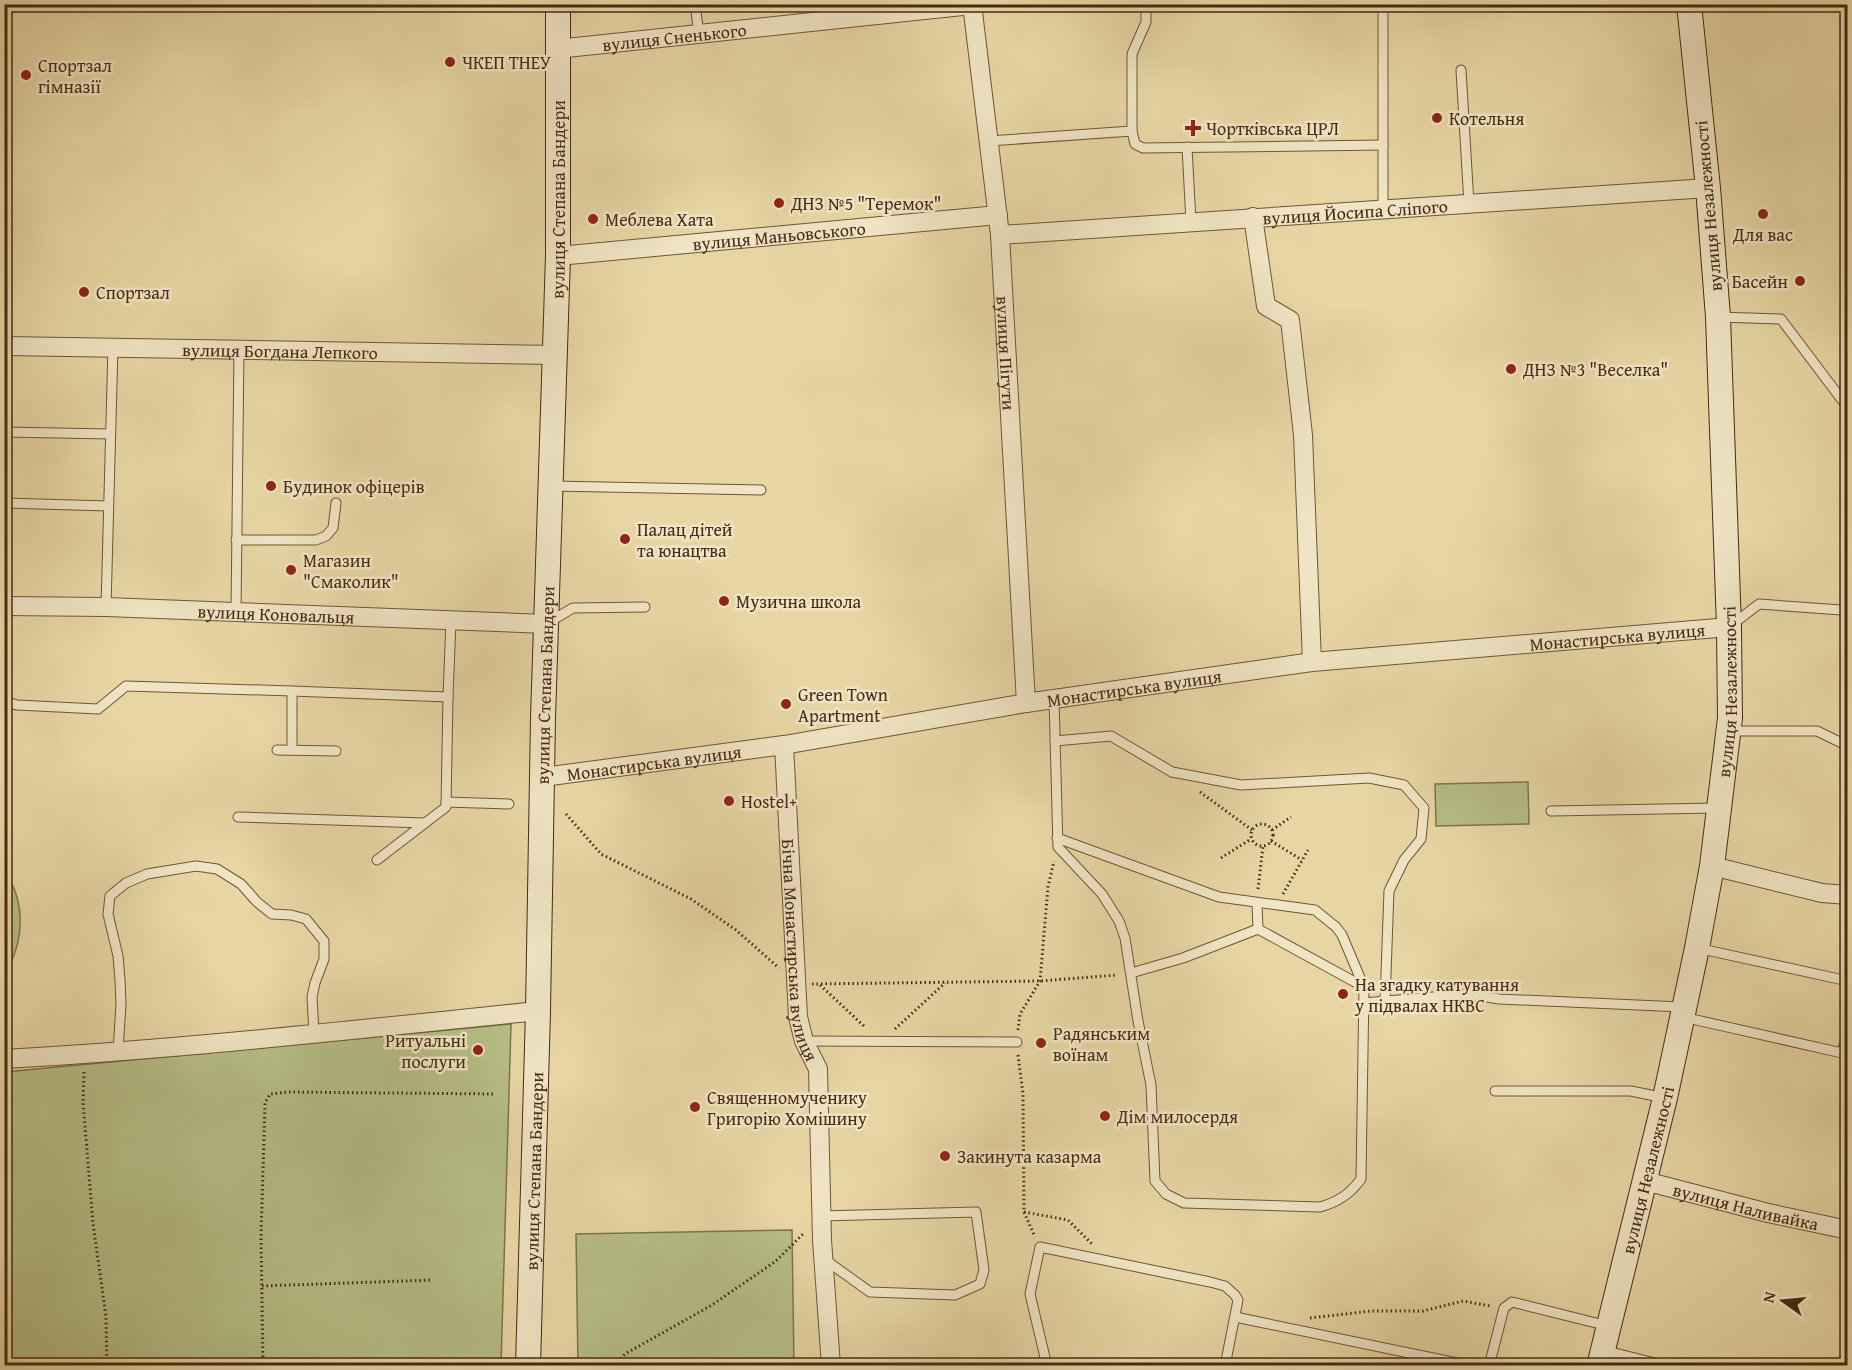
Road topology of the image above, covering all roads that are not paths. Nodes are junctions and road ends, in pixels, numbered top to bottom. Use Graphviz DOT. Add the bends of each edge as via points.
graph roads {
  1 [pos="558,4"];
  2 [pos="695,4"];
  3 [pos="1146,4"];
  4 [pos="1383,4"];
  5 [pos="1689,4"];
  6 [pos="972,5"];
  7 [pos="699,34"];
  8 [pos="557,50"];
  9 [pos="1461,70"];
  10 [pos="1132,131"];
  11 [pos="989,141"];
  12 [pos="1383,144"];
  13 [pos="1187,147"];
  14 [pos="1708,188"];
  15 [pos="1469,204"];
  16 [pos="1383,210"];
  17 [pos="998,215"];
  18 [pos="1252,217"];
  19 [pos="1191,222"];
  20 [pos="1000,235"];
  21 [pos="558,256"];
  22 [pos="1718,316"];
  23 [pos="4,346"];
  24 [pos="113,347"];
  25 [pos="239,349"];
  26 [pos="555,355"];
  27 [pos="1848,404"];
  28 [pos="4,432"];
  29 [pos="110,434"];
  30 [pos="551,486"];
  31 [pos="761,490"];
  32 [pos="4,502"];
  33 [pos="336,504"];
  34 [pos="108,506"];
  35 [pos="236,540"];
  36 [pos="4,606"];
  37 [pos="106,607"];
  38 [pos="645,607"];
  39 [pos="236,612"];
  40 [pos="1848,616"];
  41 [pos="451,620"];
  42 [pos="546,624"];
  43 [pos="1729,627"];
  44 [pos="1311,662"];
  45 [pos="292,691"];
  46 [pos="448,697"];
  47 [pos="1054,699"];
  48 [pos="4,701"];
  49 [pos="1026,703"];
  50 [pos="1729,731"];
  51 [pos="1055,741"];
  52 [pos="784,745"];
  53 [pos="1848,746"];
  54 [pos="277,750"];
  55 [pos="292,750"];
  56 [pos="336,751"];
  57 [pos="543,777"];
  58 [pos="446,802"];
  59 [pos="509,804"];
  60 [pos="1719,808"];
  61 [pos="1551,811"];
  62 [pos="238,817"];
  63 [pos="425,823"];
  64 [pos="1057,843"];
  65 [pos="377,860"];
  66 [pos="1712,866"];
  67 [pos="1848,895"];
  68 [pos="1257,903"];
  69 [pos="1258,929"];
  70 [pos="1697,948"];
  71 [pos="1131,973"];
  72 [pos="1848,981"];
  73 [pos="1364,987"];
  74 [pos="1385,1001"];
  75 [pos="1363,1003"];
  76 [pos="538,1011"];
  77 [pos="1684,1012"];
  78 [pos="1848,1031"];
  79 [pos="315,1034"];
  80 [pos="804,1041"];
  81 [pos="1017,1042"];
  82 [pos="118,1051"];
  83 [pos="4,1059"];
  84 [pos="1495,1091"];
  85 [pos="1665,1098"];
  86 [pos="1645,1181"];
  87 [pos="821,1216"];
  88 [pos="1848,1230"];
  89 [pos="823,1259"];
  90 [pos="1235,1317"];
  91 [pos="1610,1326"];
  92 [pos="1601,1358"];
  93 [pos="528,1365"];
  94 [pos="831,1365"];
  95 [pos="1047,1365"];
  96 [pos="1225,1365"];
  97 [pos="1462,1365"];
  98 [pos="1489,1365"];
  99 [pos="1667,1365"];
  1 -- 8 [label="street, вулиця Степана Бандери"];
  2 -- 7 [label="lane"];
  3 -- 10 [label="lane" via="1146,22 1132,54"];
  4 -- 12 [label="lane"];
  5 -- 14 [label="street, вулиця Незалежності"];
  6 -- 7 [label="street, вулиця Сненького"];
  6 -- 11 [label="street, вулиця Пігути"];
  7 -- 8 [label="street, вулиця Сненького"];
  8 -- 21 [label="street, вулиця Степана Бандери"];
  9 -- 15 [label="lane"];
  10 -- 11 [label="lane"];
  10 -- 13 [label="lane" via="1139,147"];
  11 -- 17 [label="street, вулиця Пігути"];
  12 -- 13 [label="lane"];
  12 -- 16 [label="lane"];
  13 -- 19 [label="lane"];
  14 -- 15 [label="street, вулиця Йосипа Сліпого"];
  14 -- 22 [label="street, вулиця Незалежності"];
  15 -- 16 [label="street, вулиця Йосипа Сліпого"];
  16 -- 18 [label="street, вулиця Йосипа Сліпого"];
  17 -- 20 [label="street, вулиця Пігути"];
  17 -- 21 [label="street, вулиця Маньовського"];
  18 -- 19 [label="street, вулиця Йосипа Сліпого"];
  18 -- 44 [label="street" via="1266,306 1290,320 1303,435"];
  19 -- 20 [label="street, вулиця Йосипа Сліпого"];
  20 -- 49 [label="street, вулиця Пігути"];
  21 -- 26 [label="street, вулиця Степана Бандери"];
  22 -- 27 [label="lane" via="1781,319"];
  22 -- 43 [label="street, вулиця Незалежності"];
  23 -- 24 [label="street, вулиця Богдана Лепкого"];
  24 -- 25 [label="street, вулиця Богдана Лепкого"];
  24 -- 29 [label="lane"];
  25 -- 26 [label="street, вулиця Богдана Лепкого"];
  25 -- 35 [label="lane"];
  26 -- 30 [label="street, вулиця Степана Бандери"];
  28 -- 29 [label="lane"];
  29 -- 34 [label="lane"];
  30 -- 31 [label="lane"];
  30 -- 42 [label="street, вулиця Степана Бандери"];
  32 -- 34 [label="lane"];
  33 -- 35 [label="lane" via="333,528 321,538"];
  34 -- 37 [label="lane"];
  35 -- 39 [label="lane"];
  36 -- 37 [label="street, вулиця Коновальця"];
  37 -- 39 [label="street, вулиця Коновальця"];
  38 -- 42 [label="lane" via="573,608"];
  39 -- 41 [label="street, вулиця Коновальця"];
  40 -- 43 [label="lane" via="1840,610 1759,604"];
  41 -- 42 [label="street, вулиця Коновальця"];
  41 -- 46 [label="lane"];
  42 -- 57 [label="street, вулиця Степана Бандери"];
  43 -- 44 [label="street, Монастирська вулиця"];
  43 -- 50 [label="street, вулиця Незалежності"];
  44 -- 47 [label="street, Монастирська вулиця"];
  45 -- 46 [label="lane"];
  45 -- 48 [label="lane" via="126,686 98,709"];
  45 -- 55 [label="lane"];
  46 -- 58 [label="lane"];
  47 -- 49 [label="street, Монастирська вулиця"];
  47 -- 51 [label="lane"];
  49 -- 52 [label="street, Монастирська вулиця"];
  50 -- 53 [label="lane" via="1817,731"];
  50 -- 60 [label="street, вулиця Незалежності"];
  51 -- 64 [label="lane"];
  51 -- 74 [label="lane" via="1111,736 1172,772 1241,785 1369,778 1404,785 1424,808 1421,838 1404,860 1389,891"];
  52 -- 57 [label="street, Монастирська вулиця"];
  52 -- 80 [label="street, Бічна Монастирська вулиця" via="798,1017"];
  54 -- 55 [label="lane"];
  55 -- 56 [label="lane"];
  57 -- 76 [label="street, вулиця Степана Бандери"];
  58 -- 59 [label="lane"];
  58 -- 63 [label="lane" via="446,807"];
  60 -- 61 [label="lane"];
  60 -- 66 [label="street, вулиця Незалежності"];
  62 -- 63 [label="lane"];
  63 -- 65 [label="lane"];
  64 -- 68 [label="lane" via="1219,897"];
  64 -- 71 [label="lane" via="1111,907 1125,938"];
  66 -- 67 [label="street" via="1822,893"];
  66 -- 70 [label="street, вулиця Незалежності"];
  68 -- 69 [label="lane"];
  68 -- 73 [label="lane" via="1315,910 1329,920 1342,935"];
  69 -- 71 [label="lane" via="1184,958"];
  69 -- 73 [label="lane"];
  70 -- 72 [label="lane"];
  70 -- 77 [label="street, вулиця Незалежності"];
  71 -- 75 [label="lane" via="1150,1085 1155,1180 1166,1194 1184,1203 1320,1207 1350,1192 1360,1179"];
  73 -- 75 [label="lane"];
  74 -- 75 [label="lane"];
  74 -- 77 [label="lane" via="1468,994"];
  76 -- 79 [label="street"];
  76 -- 93 [label="street, вулиця Степана Бандери"];
  77 -- 78 [label="lane" via="1842,1053"];
  77 -- 85 [label="street, вулиця Незалежності"];
  79 -- 82 [label="street"];
  79 -- 82 [label="lane" via="312,997 324,959 324,941 316,929 306,919 272,914 242,884 218,869 196,866 147,874 110,896 108,914 120,980"];
  80 -- 81 [label="lane"];
  80 -- 87 [label="street, Бічна Монастирська вулиця" via="818,1069"];
  82 -- 83 [label="street"];
  84 -- 85 [label="lane" via="1631,1091"];
  85 -- 86 [label="street, вулиця Незалежності"];
  86 -- 88 [label="street, вулиця Наливайка"];
  86 -- 91 [label="street, вулиця Незалежності"];
  87 -- 89 [label="street, Бічна Монастирська вулиця"];
  87 -- 89 [label="lane" via="976,1212 984,1270 980,1284 955,1295 870,1292"];
  89 -- 94 [label="street, Бічна Монастирська вулиця"];
  90 -- 95 [label="lane" via="1238,1300 1225,1286 1040,1247 1030,1294"];
  90 -- 96 [label="lane"];
  90 -- 97 [label="lane"];
  91 -- 92 [label="street, вулиця Незалежності"];
  91 -- 98 [label="lane" via="1512,1302 1504,1308"];
  92 -- 99 [label="lane"];
}
